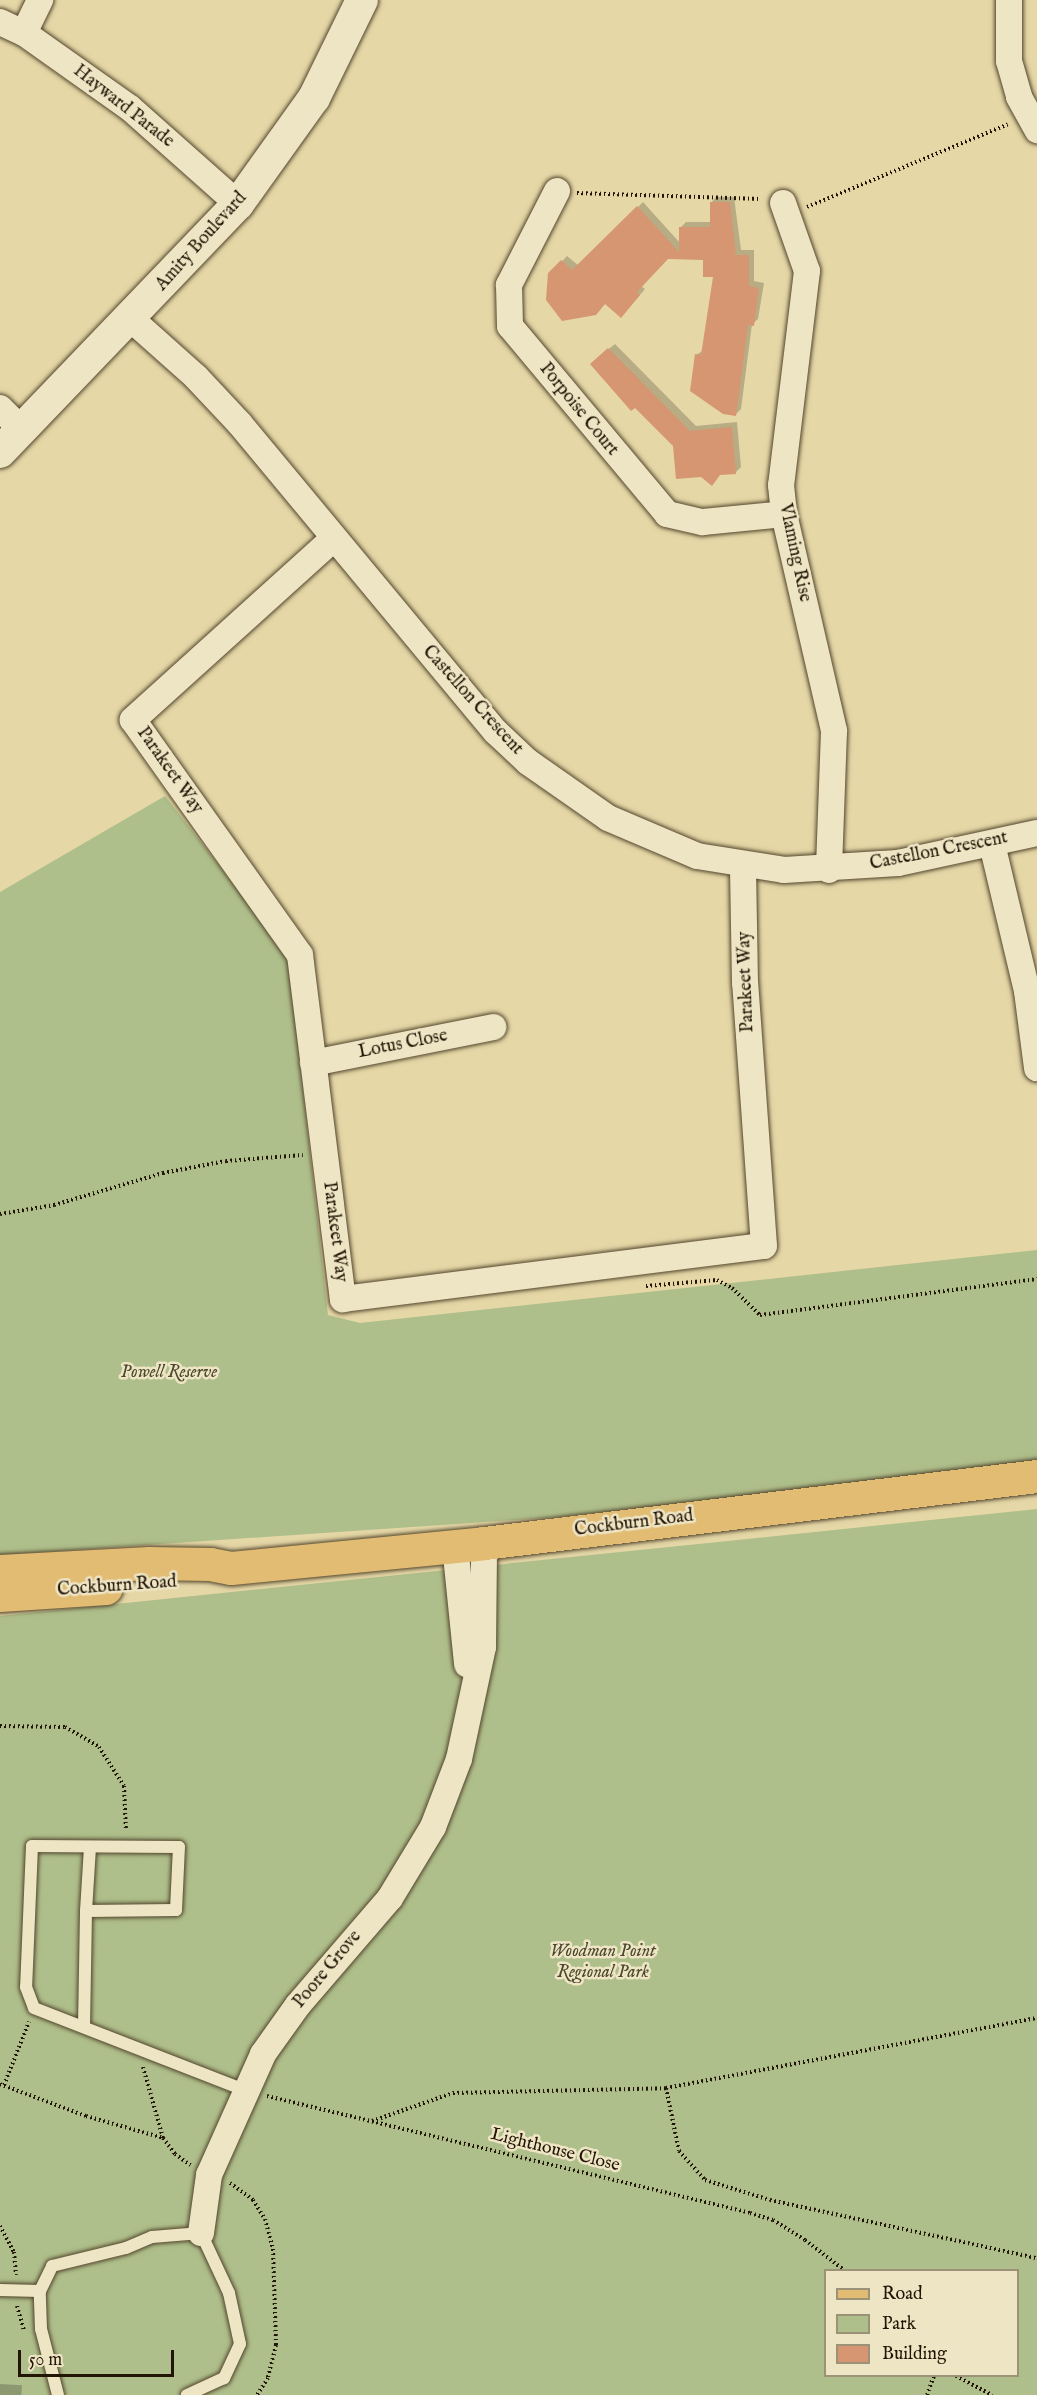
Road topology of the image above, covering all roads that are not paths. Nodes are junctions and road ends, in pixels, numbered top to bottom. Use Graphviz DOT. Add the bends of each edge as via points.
graph roads {
  1 [pos="40,0"];
  2 [pos="362,0"];
  3 [pos="1009,0"];
  4 [pos="0,22"];
  5 [pos="24,33"];
  6 [pos="1037,130"];
  7 [pos="557,191"];
  8 [pos="771,201"];
  9 [pos="237,204"];
  10 [pos="131,319"];
  11 [pos="0,408"];
  12 [pos="22,430"];
  13 [pos="0,452"];
  14 [pos="784,514"];
  15 [pos="333,539"];
  16 [pos="1037,832"];
  17 [pos="992,844"];
  18 [pos="743,865"];
  19 [pos="829,870"];
  20 [pos="493,1027"];
  21 [pos="313,1063"];
  22 [pos="1037,1068"];
  23 [pos="1037,1476"];
  24 [pos="470,1544"];
  25 [pos="231,1569"];
  26 [pos="0,1571"];
  27 [pos="0,1595"];
  28 [pos="90,1847"];
  29 [pos="86,1911"];
  30 [pos="84,2027"];
  31 [pos="244,2090"];
  32 [pos="201,2233"];
  33 [pos="0,2290"];
  34 [pos="40,2292"];
  35 [pos="58,2395"];
  36 [pos="187,2395"];
  1 -- 5 [label="street"];
  2 -- 9 [label="street, Amity Boulevard" via="314,98"];
  3 -- 6 [label="street" via="1011,69 1019,97"];
  4 -- 5 [label="street, Hayward Parade"];
  5 -- 9 [label="street, Hayward Parade" via="130,108"];
  7 -- 14 [label="street, Porpoise Court" via="509,285 510,326 667,514 703,522"];
  8 -- 14 [label="street, Vlaming Rise" via="807,271 782,485"];
  9 -- 10 [label="street, Amity Boulevard"];
  10 -- 12 [label="street, Amity Boulevard"];
  10 -- 15 [label="street, Castellon Crescent" via="196,377 240,424"];
  11 -- 12 [label="street"];
  12 -- 13 [label="street, Amity Boulevard"];
  14 -- 19 [label="street, Vlaming Rise" via="834,731"];
  15 -- 18 [label="street, Castellon Crescent" via="442,670 528,762 634,832 697,856"];
  15 -- 21 [label="street, Parakeet Way" via="133,720 300,955"];
  16 -- 17 [label="street, Castellon Crescent"];
  17 -- 19 [label="street, Castellon Crescent" via="898,863"];
  17 -- 22 [label="street" via="1027,991"];
  18 -- 19 [label="street, Castellon Crescent"];
  18 -- 21 [label="street, Parakeet Way" via="745,983 764,1246 343,1299"];
  20 -- 21 [label="street, Lotus Close"];
  23 -- 24 [label="main road, Cockburn Road"];
  24 -- 25 [label="main road, Cockburn Road"];
  24 -- 31 [label="street, Poore Grove" via="467,1713 459,1759 433,1827 390,1898 298,2005 263,2054"];
  25 -- 26 [label="main road, Cockburn Road" via="210,1564 149,1563"];
  25 -- 27 [label="main road, Cockburn Road" via="219,1577 200,1581"];
  28 -- 29 [label="lane"];
  28 -- 29 [label="lane" via="179,1846 176,1910"];
  28 -- 30 [label="lane" via="32,1846 26,1987 34,2008"];
  29 -- 30 [label="lane"];
  30 -- 31 [label="lane"];
  31 -- 32 [label="street, Poore Grove" via="209,2175"];
  32 -- 34 [label="lane" via="152,2237 126,2248 52,2266"];
  32 -- 36 [label="lane" via="229,2293 240,2344 224,2378"];
  33 -- 34 [label="lane"];
  34 -- 35 [label="lane" via="41,2328"];
}
